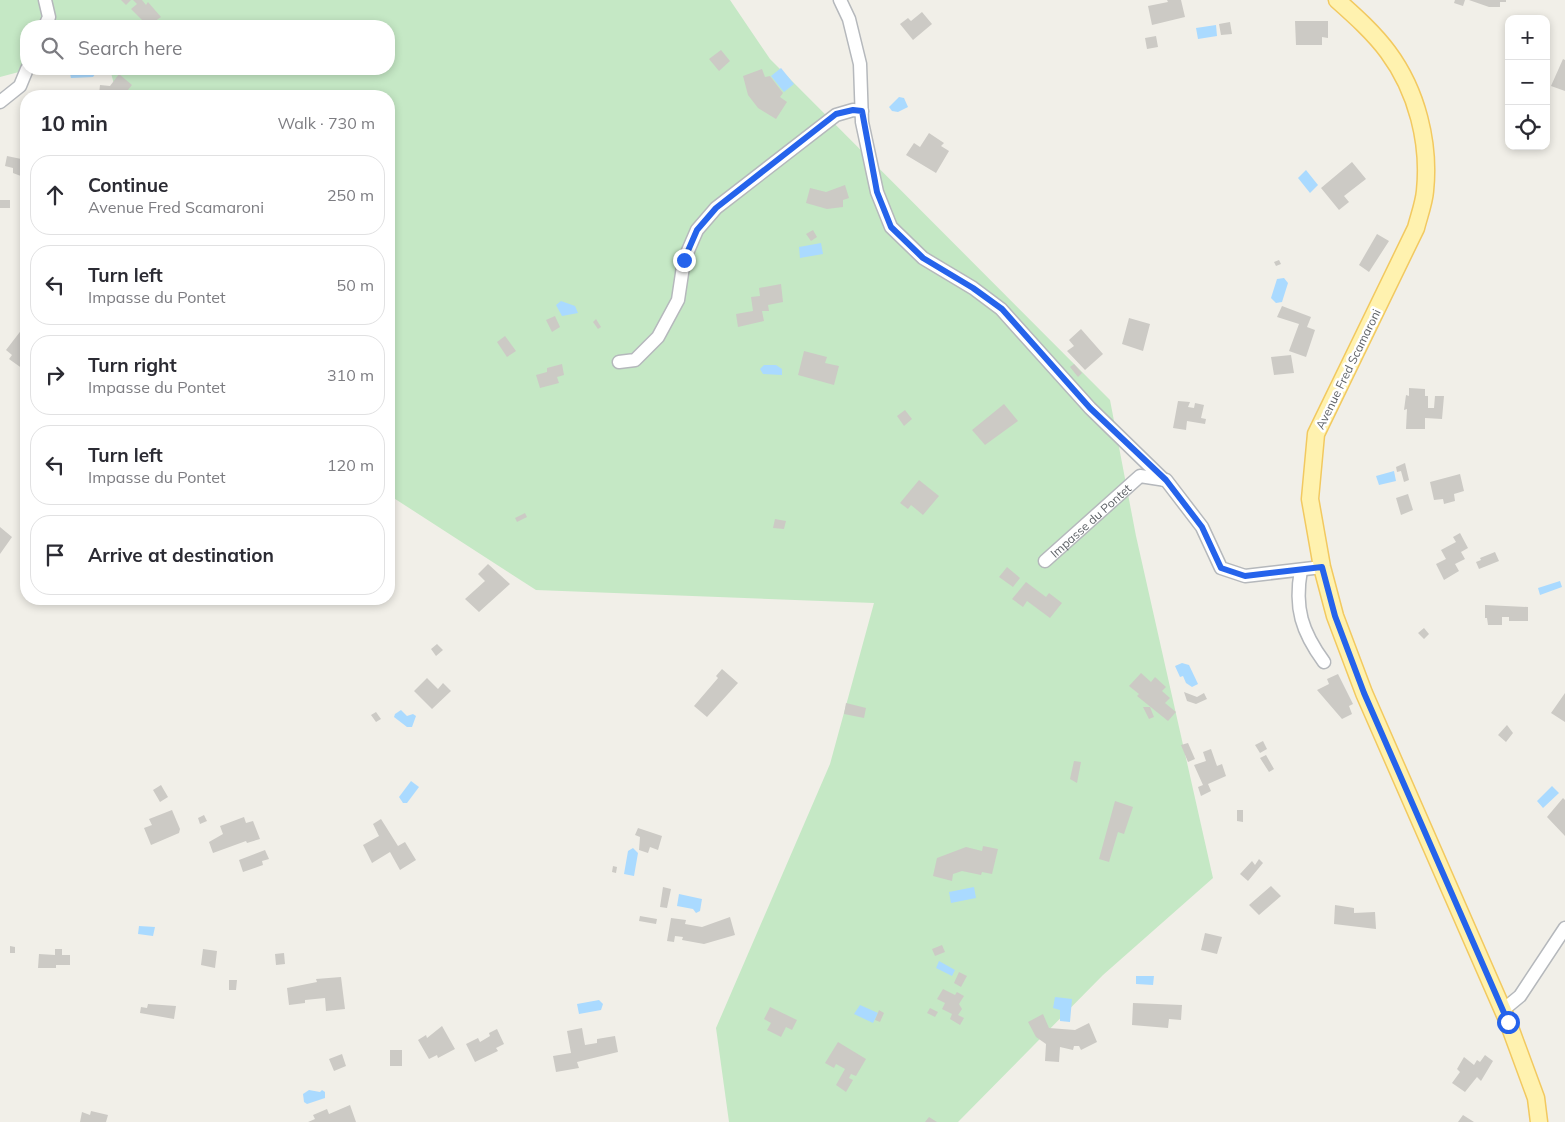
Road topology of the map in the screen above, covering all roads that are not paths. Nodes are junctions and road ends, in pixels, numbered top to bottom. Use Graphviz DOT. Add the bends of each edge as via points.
graph roads {
  1 [pos="45,0"];
  2 [pos="840,0"];
  3 [pos="1337,0"];
  4 [pos="48,20"];
  5 [pos="25,75"];
  6 [pos="0,102"];
  7 [pos="862,111"];
  8 [pos="619,362"];
  9 [pos="1164,480"];
  10 [pos="1045,561"];
  11 [pos="1322,567"];
  12 [pos="1301,570"];
  13 [pos="1324,662"];
  14 [pos="1565,928"];
  15 [pos="1502,1010"];
  16 [pos="1539,1122"];
  1 -- 4 [label="street"];
  2 -- 7 [label="street" via="849,19 860,64"];
  3 -- 11 [label="main road, Avenue Fred Scamaroni" via="1388,53 1408,88 1420,122 1427,161 1425,193 1416,228 1316,434 1310,499"];
  5 -- 6 [label="street" via="20,86"];
  7 -- 8 [label="street" via="836,114 716,208 697,230 684,260 678,300 658,337 635,360"];
  7 -- 9 [label="street" via="877,192 891,227 923,258 1002,309 1090,408"];
  9 -- 10 [label="street, Impasse du Pontet" via="1140,476"];
  9 -- 12 [label="street" via="1202,527 1221,568 1245,576"];
  11 -- 12 [label="street"];
  11 -- 15 [label="main road, Avenue Fred Scamaroni" via="1335,616 1364,693"];
  12 -- 13 [label="street" via="1298,588 1300,618"];
  14 -- 15 [label="street" via="1520,996"];
  15 -- 16 [label="main road, Avenue Fred Scamaroni" via="1536,1098"];
}
